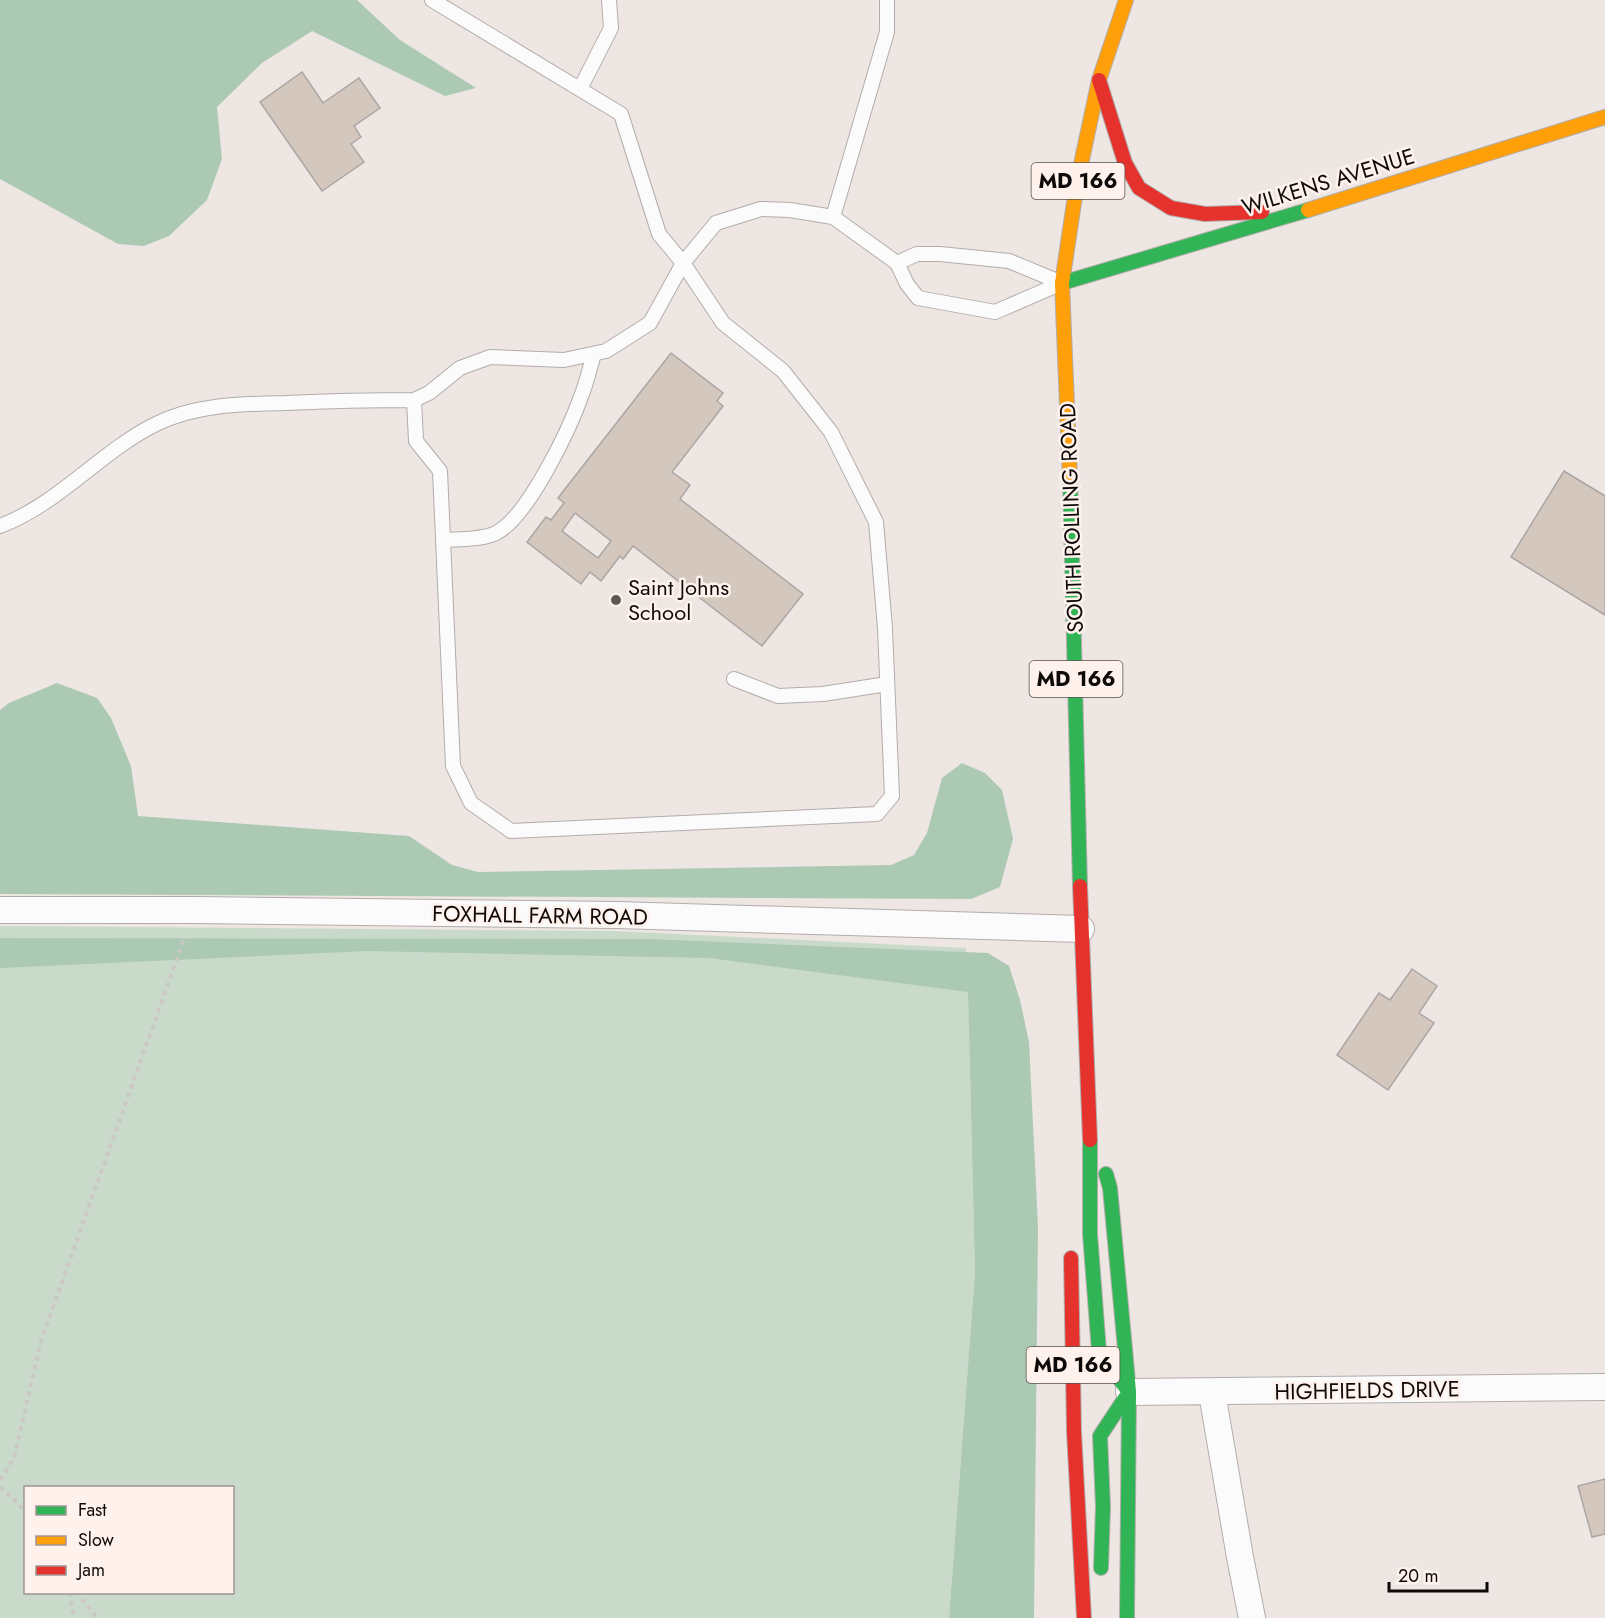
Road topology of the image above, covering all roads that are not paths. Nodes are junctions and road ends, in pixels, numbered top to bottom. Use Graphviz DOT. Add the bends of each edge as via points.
graph roads {
  1 [pos="432,0"];
  2 [pos="609,0"];
  3 [pos="886,0"];
  4 [pos="1126,0"];
  5 [pos="1099,80"];
  6 [pos="580,89"];
  7 [pos="1605,117"];
  8 [pos="1306,211"];
  9 [pos="833,217"];
  10 [pos="683,263"];
  11 [pos="897,263"];
  12 [pos="1062,282"];
  13 [pos="594,354"];
  14 [pos="414,400"];
  15 [pos="0,526"];
  16 [pos="443,540"];
  17 [pos="734,679"];
  18 [pos="887,684"];
  19 [pos="0,910"];
  20 [pos="1081,929"];
  21 [pos="1090,1115"];
  22 [pos="1077,1178"];
  23 [pos="1071,1244"];
  24 [pos="1605,1387"];
  25 [pos="1129,1392"];
  26 [pos="1212,1392"];
  27 [pos="1101,1582"];
  28 [pos="1084,1618"];
  29 [pos="1127,1618"];
  30 [pos="1252,1618"];
  1 -- 6 [label="lane"];
  2 -- 6 [label="lane" via="611,28"];
  3 -- 9 [label="lane" via="887,32"];
  4 -- 5 [label="main road, SOUTH ROLLING ROAD / MD 166"];
  5 -- 8 [label="main road" via="1125,163 1139,188 1171,208 1205,214"];
  5 -- 12 [label="main road, SOUTH ROLLING ROAD / MD 166" via="1077,183"];
  6 -- 10 [label="lane" via="621,114 659,234"];
  7 -- 8 [label="main road, WILKENS AVENUE"];
  8 -- 12 [label="main road, WILKENS AVENUE"];
  9 -- 10 [label="lane" via="761,209 716,223"];
  9 -- 11 [label="lane"];
  10 -- 13 [label="lane" via="650,323 606,351"];
  10 -- 18 [label="lane" via="723,323 783,371 831,432 876,522"];
  11 -- 12 [label="lane" via="917,254 1010,261"];
  11 -- 12 [label="lane" via="918,298 995,312"];
  12 -- 20 [label="main road, SOUTH ROLLING ROAD / MD 166"];
  13 -- 14 [label="lane" via="564,360 490,357 460,368"];
  13 -- 16 [label="lane" via="582,395 541,482 516,517 495,534"];
  14 -- 15 [label="lane" via="196,409 156,424 19,519"];
  14 -- 16 [label="lane" via="416,441 440,471"];
  16 -- 18 [label="lane" via="453,766 471,803 511,831 877,814 892,796"];
  17 -- 18 [label="lane" via="778,696"];
  19 -- 20 [label="street, FOXHALL FARM ROAD" via="617,915"];
  20 -- 21 [label="main road, SOUTH ROLLING ROAD / MD 166"];
  21 -- 22 [label="main road, SOUTH ROLLING ROAD / MD 166"];
  21 -- 25 [label="main road, SOUTH ROLLING ROAD / MD 166" via="1110,1188"];
  21 -- 25 [label="main road, SOUTH ROLLING ROAD / MD 166" via="1090,1234 1099,1351"];
  23 -- 28 [label="main road, MD 166" via="1074,1432"];
  24 -- 26 [label="street, HIGHFIELDS DRIVE"];
  25 -- 26 [label="street, HIGHFIELDS DRIVE"];
  25 -- 27 [label="main road, MD 166" via="1100,1436"];
  25 -- 29 [label="main road, SOUTH ROLLING ROAD / MD 166"];
  26 -- 30 [label="street"];
}
